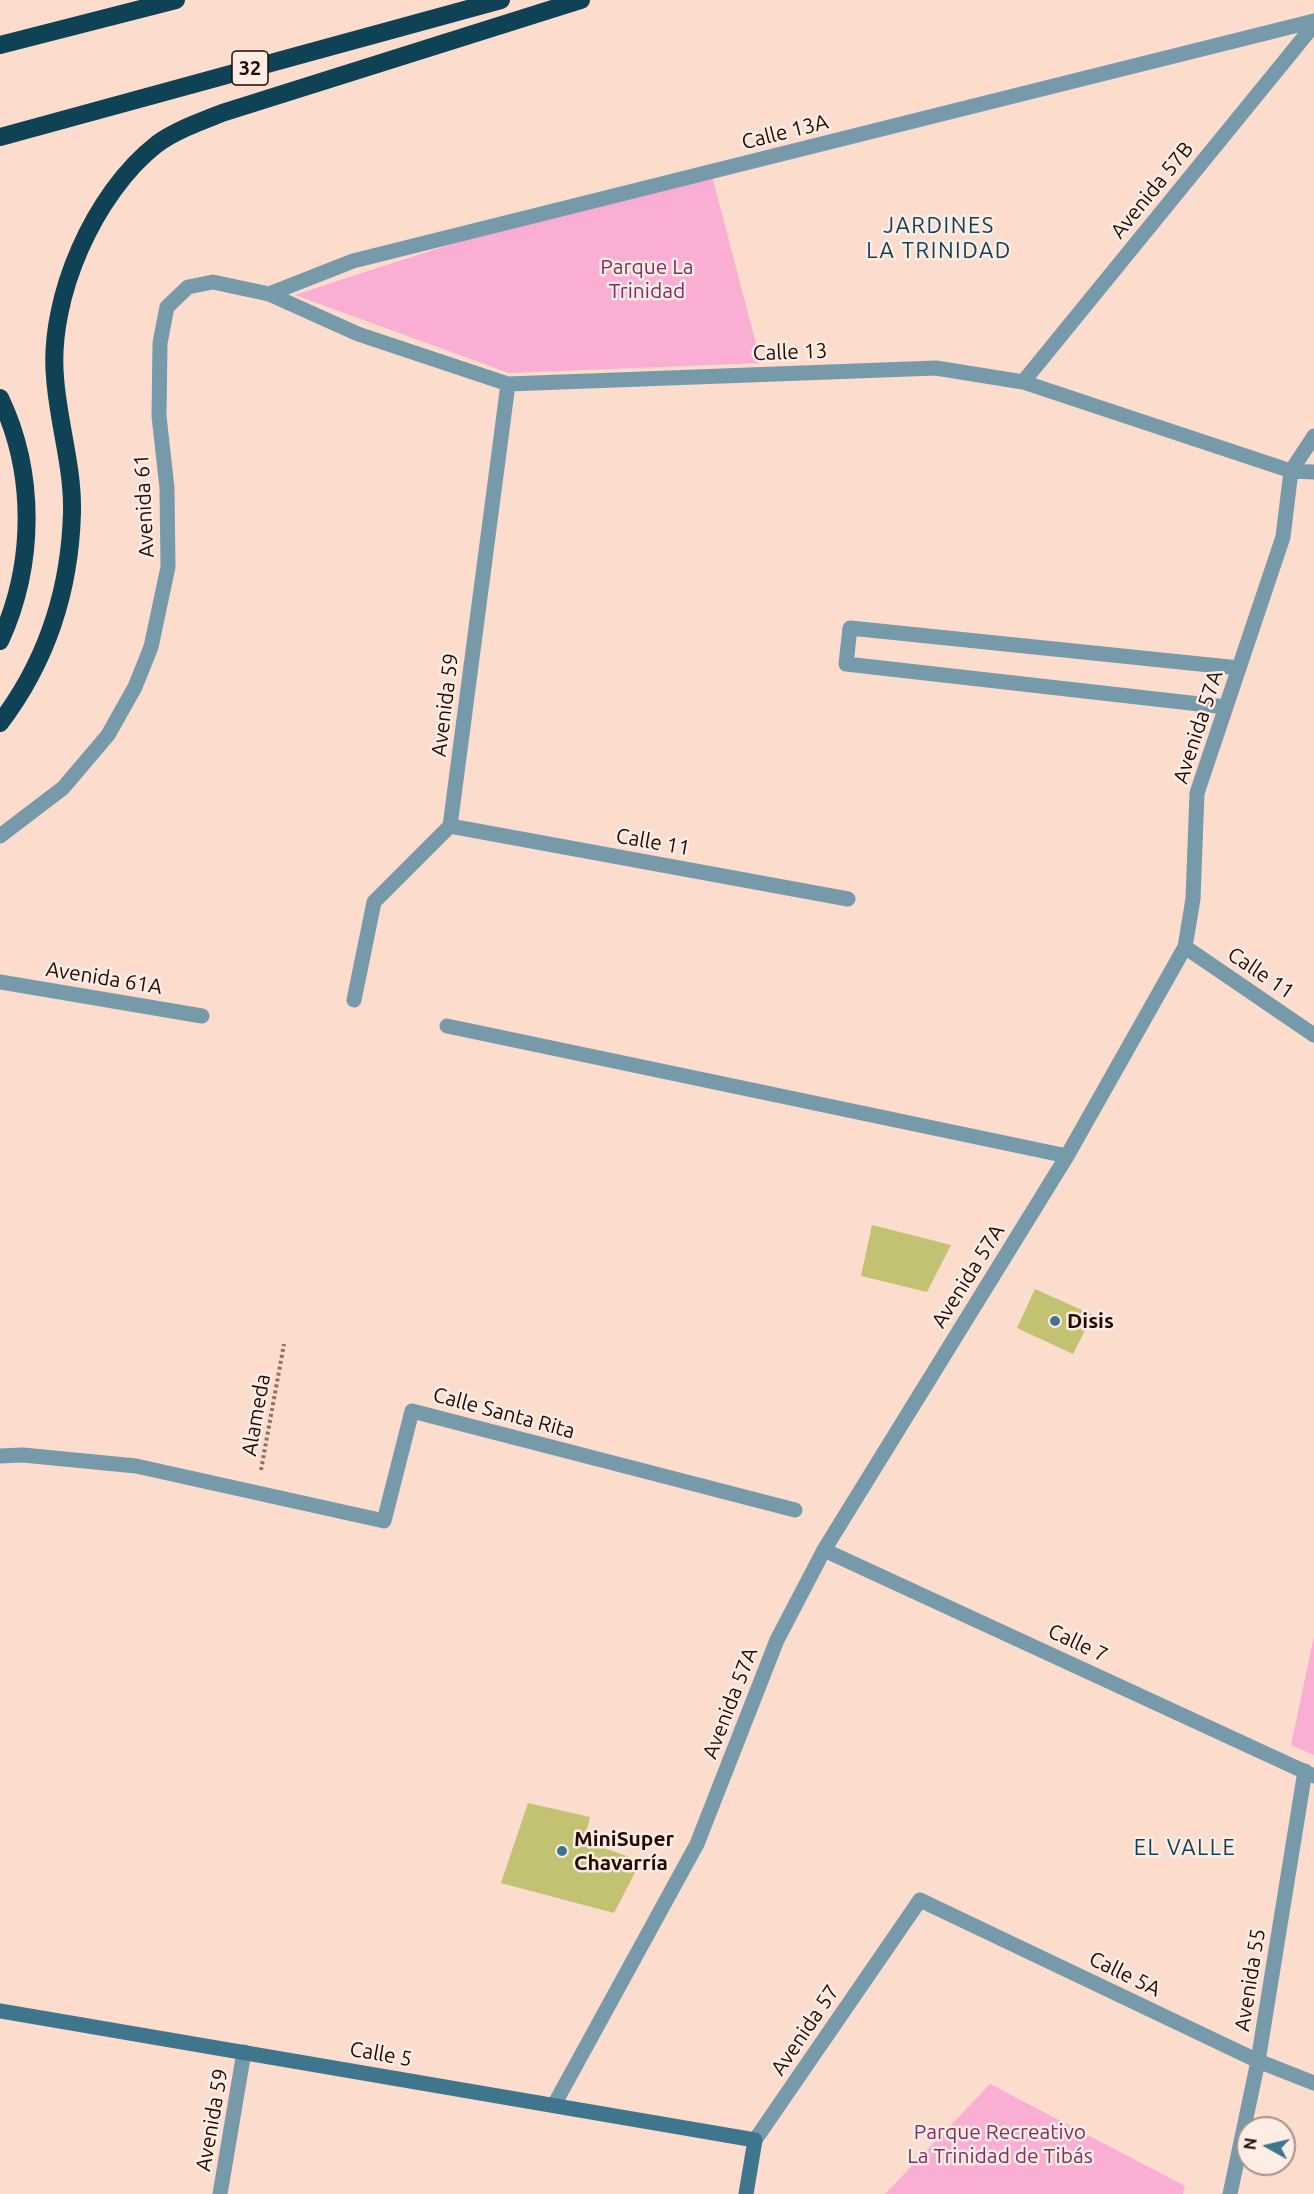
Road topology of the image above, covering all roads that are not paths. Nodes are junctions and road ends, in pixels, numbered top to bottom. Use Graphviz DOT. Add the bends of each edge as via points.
graph roads {
  1 [pos="176,0"];
  2 [pos="501,0"];
  3 [pos="581,0"];
  4 [pos="1314,23"];
  5 [pos="0,45"];
  6 [pos="0,137"];
  7 [pos="269,294"];
  8 [pos="1023,382"];
  9 [pos="508,384"];
  10 [pos="0,398"];
  11 [pos="1314,436"];
  12 [pos="1291,471"];
  13 [pos="1314,472"];
  14 [pos="0,640"];
  15 [pos="1239,668"];
  16 [pos="1226,708"];
  17 [pos="0,723"];
  18 [pos="450,826"];
  19 [pos="0,836"];
  20 [pos="848,899"];
  21 [pos="1185,947"];
  22 [pos="0,982"];
  23 [pos="354,1000"];
  24 [pos="202,1016"];
  25 [pos="447,1026"];
  26 [pos="1314,1035"];
  27 [pos="1067,1156"];
  28 [pos="0,1456"];
  29 [pos="795,1510"];
  30 [pos="824,1550"];
  31 [pos="1310,1773"];
  32 [pos="920,1900"];
  33 [pos="0,2011"];
  34 [pos="244,2052"];
  35 [pos="1258,2061"];
  36 [pos="1314,2083"];
  37 [pos="554,2105"];
  38 [pos="755,2140"];
  39 [pos="220,2194"];
  40 [pos="746,2194"];
  41 [pos="1230,2194"];
  1 -- 5 [label="highway"];
  2 -- 6 [label="highway, 32"];
  3 -- 17 [label="highway" via="222,113 159,143 116,188 88,232 74,264 57,324 54,375 67,450 72,511 63,590 39,659"];
  4 -- 7 [label="street, Calle 13A" via="353,261"];
  4 -- 8 [label="street, Avenida 57B"];
  7 -- 9 [label="street, Calle 13" via="358,334"];
  7 -- 19 [label="street, Avenida 61" via="213,282 188,286 167,307 160,343 159,416 167,488 168,567 151,647 135,687 108,735 63,788"];
  8 -- 9 [label="street, Calle 13" via="936,368"];
  8 -- 12 [label="street, Calle 13"];
  9 -- 18 [label="street, Avenida 59"];
  10 -- 14 [label="highway" via="21,457 26,504 21,574"];
  11 -- 12 [label="street, Avenida 57A"];
  12 -- 13 [label="street, Calle 13"];
  12 -- 15 [label="street, Avenida 57A" via="1283,537"];
  15 -- 16 [label="street, Avenida 57A"];
  15 -- 16 [label="street" via="850,628 846,664"];
  16 -- 21 [label="street, Avenida 57A" via="1197,793 1193,899"];
  18 -- 20 [label="street, Calle 11"];
  18 -- 23 [label="street" via="374,902"];
  21 -- 26 [label="street, Calle 11"];
  21 -- 27 [label="street, Avenida 57A"];
  22 -- 24 [label="street, Avenida 61A"];
  25 -- 27 [label="street"];
  27 -- 30 [label="street, Avenida 57A"];
  28 -- 29 [label="street, Calle Santa Rita" via="136,1466 384,1521 412,1411"];
  30 -- 31 [label="street, Calle 7"];
  30 -- 37 [label="street, Avenida 57A" via="777,1640 697,1845"];
  31 -- 35 [label="street, Avenida 55"];
  32 -- 35 [label="street, Calle 5A"];
  32 -- 38 [label="street, Avenida 57"];
  33 -- 34 [label="street, Calle 5"];
  34 -- 37 [label="street, Calle 5"];
  34 -- 39 [label="street, Avenida 59"];
  35 -- 36 [label="street, Calle 5A"];
  35 -- 41 [label="street, Avenida 55"];
  37 -- 38 [label="street, Calle 5"];
  38 -- 40 [label="street, Avenida 57"];
}
